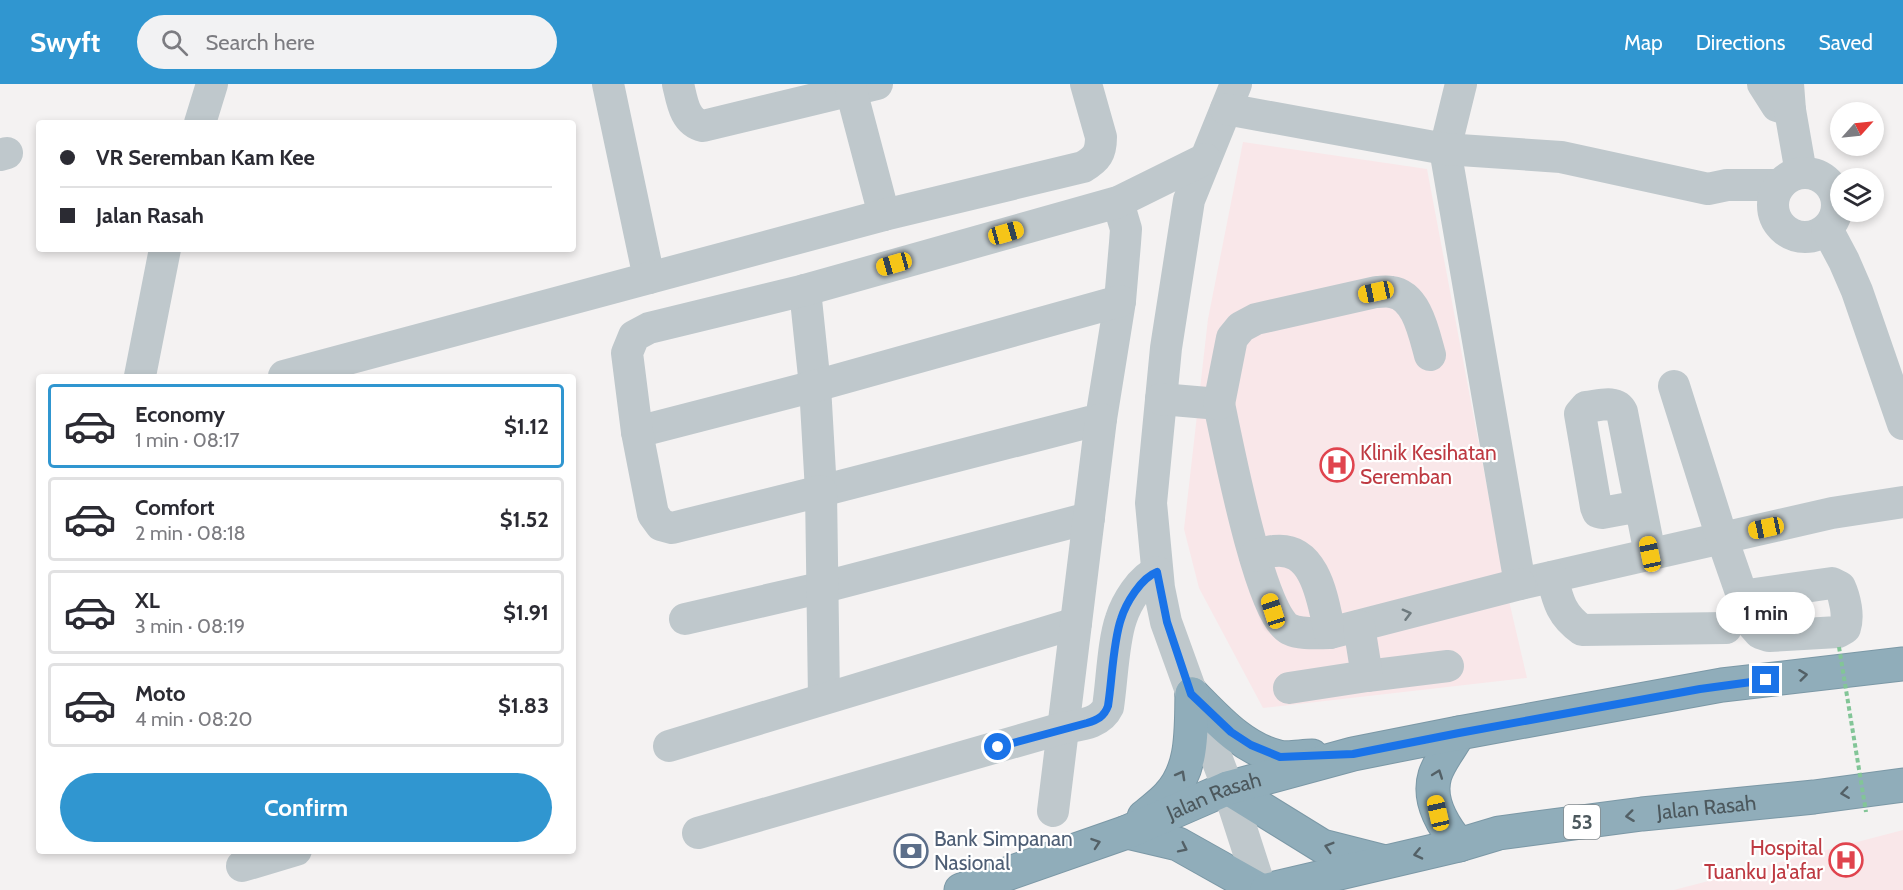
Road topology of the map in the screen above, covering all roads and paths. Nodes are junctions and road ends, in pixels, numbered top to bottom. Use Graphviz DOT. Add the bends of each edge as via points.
graph roads {
  1 [pos="212,84"];
  2 [pos="608,84"];
  3 [pos="678,84"];
  4 [pos="1086,84"];
  5 [pos="1461,84"];
  6 [pos="1763,84"];
  7 [pos="864,87"];
  8 [pos="1231,97"];
  9 [pos="1789,97"];
  10 [pos="201,120"];
  11 [pos="1445,149"];
  12 [pos="1205,159"];
  13 [pos="1785,191"];
  14 [pos="1118,202"];
  15 [pos="884,215"];
  16 [pos="1827,229"];
  17 [pos="164,252"];
  18 [pos="649,278"];
  19 [pos="805,290"];
  20 [pos="1120,301"];
  21 [pos="1430,355"];
  22 [pos="140,374"];
  23 [pos="291,374"];
  24 [pos="815,386"];
  25 [pos="1674,386"];
  26 [pos="1161,399"];
  27 [pos="1219,404"];
  28 [pos="1101,419"];
  29 [pos="1903,424"];
  30 [pos="637,432"];
  31 [pos="821,491"];
  32 [pos="1903,502"];
  33 [pos="1640,506"];
  34 [pos="1089,518"];
  35 [pos="1722,537"];
  36 [pos="1650,554"];
  37 [pos="1255,556"];
  38 [pos="1157,572"];
  39 [pos="1552,577"];
  40 [pos="1520,584"];
  41 [pos="824,587"];
  42 [pos="1742,596"];
  43 [pos="685,619"];
  44 [pos="1076,623"];
  45 [pos="1726,628"];
  46 [pos="1345,630"];
  47 [pos="1839,647"];
  48 [pos="1903,664"];
  49 [pos="1448,666"];
  50 [pos="1367,676"];
  51 [pos="1289,688"];
  52 [pos="1191,694"];
  53 [pos="824,698"];
  54 [pos="1063,728"];
  55 [pos="1459,733"];
  56 [pos="669,746"];
  57 [pos="1353,754"];
  58 [pos="1903,785"];
  59 [pos="1228,788"];
  60 [pos="1053,811"];
  61 [pos="1866,812"];
  62 [pos="698,832"];
  63 [pos="1127,832"];
  64 [pos="1459,845"];
  65 [pos="285,854"];
  66 [pos="1386,862"];
  67 [pos="243,869"];
  68 [pos="984,887"];
  69 [pos="1261,890"];
  70 [pos="1267,890"];
  71 [pos="1344,890"];
  1 -- 10 [label="street"];
  2 -- 18 [label="street"];
  3 -- 7 [label="street" via="686,112 696,125 703,126"];
  4 -- 15 [label="street" via="1101,137 1099,154 1093,162"];
  5 -- 11 [label="street"];
  6 -- 9 [label="street" via="1777,106"];
  7 -- 15 [label="street"];
  8 -- 11 [label="street"];
  8 -- 12 [label="street"];
  9 -- 13 [label="street"];
  11 -- 13 [label="street" via="1561,157 1708,189 1727,202"];
  11 -- 40 [label="street"];
  12 -- 14 [label="street"];
  12 -- 26 [label="street" via="1189,200"];
  13 -- 16 [label="street" via="1780,224 1787,231 1807,237"];
  13 -- 16 [label="street" via="1817,175 1826,180 1837,199 1834,220"];
  14 -- 19 [label="street"];
  14 -- 20 [label="street" via="1126,229"];
  15 -- 18 [label="street"];
  16 -- 29 [label="street" via="1857,291"];
  17 -- 22 [label="street"];
  18 -- 23 [label="street"];
  19 -- 24 [label="street"];
  19 -- 30 [label="street" via="649,328 634,336 627,352"];
  20 -- 24 [label="street"];
  20 -- 28 [label="street"];
  21 -- 27 [label="street" via="1410,305 1402,295 1391,291 1256,319 1241,327 1232,338"];
  24 -- 30 [label="street"];
  24 -- 31 [label="street"];
  25 -- 35 [label="street"];
  26 -- 27 [label="street"];
  26 -- 38 [label="street" via="1151,503"];
  27 -- 37 [label="street"];
  28 -- 31 [label="street"];
  28 -- 34 [label="street"];
  30 -- 31 [label="street" via="652,514 665,527"];
  31 -- 41 [label="street"];
  32 -- 35 [label="street"];
  33 -- 36 [label="street"];
  34 -- 41 [label="street"];
  34 -- 44 [label="street"];
  35 -- 36 [label="street"];
  35 -- 42 [label="street"];
  36 -- 39 [label="street"];
  37 -- 46 [label="street" via="1287,552 1301,560 1314,573"];
  37 -- 46 [label="street" via="1273,611 1288,629 1310,633"];
  38 -- 52 [label="street" via="1167,622"];
  38 -- 54 [label="street" via="1146,578 1121,619 1105,713 1094,721"];
  39 -- 40 [label="street"];
  39 -- 45 [label="street" via="1561,607 1582,630"];
  46 -- 40 [label="street, one-way"];
  41 -- 43 [label="street"];
  41 -- 53 [label="street"];
  44 -- 53 [label="street"];
  44 -- 54 [label="street"];
  46 -- 50 [label="street"];
  47 -- 61 [label="path, bridge"];
  55 -- 48 [label="highway, Jalan Rasah, one-way" via="1722,685"];
  49 -- 50 [label="street"];
  50 -- 51 [label="street"];
  52 -- 57 [label="highway" via="1231,732 1280,757"];
  52 -- 59 [label="street"];
  63 -- 52 [label="highway, one-way" via="1170,794 1186,769"];
  53 -- 56 [label="street"];
  54 -- 60 [label="street"];
  54 -- 62 [label="street"];
  55 -- 57 [label="highway, Jalan Rasah"];
  64 -- 55 [label="highway, one-way" via="1442,821 1433,794 1435,775"];
  57 -- 59 [label="highway, Jalan Rasah"];
  58 -- 64 [label="highway, Jalan Rasah / 53, one-way" via="1511,831"];
  59 -- 63 [label="highway, Jalan Rasah"];
  66 -- 59 [label="highway, one-way" via="1322,846"];
  59 -- 69 [label="street"];
  68 -- 63 [label="highway, Jalan Rasah, one-way"];
  63 -- 69 [label="highway, one-way" via="1178,844"];
  64 -- 66 [label="highway, Jalan Rasah / 53, one-way"];
  65 -- 67 [label="street"];
  66 -- 70 [label="highway, Jalan Rasah / 53"];
  66 -- 71 [label="highway"];
}
